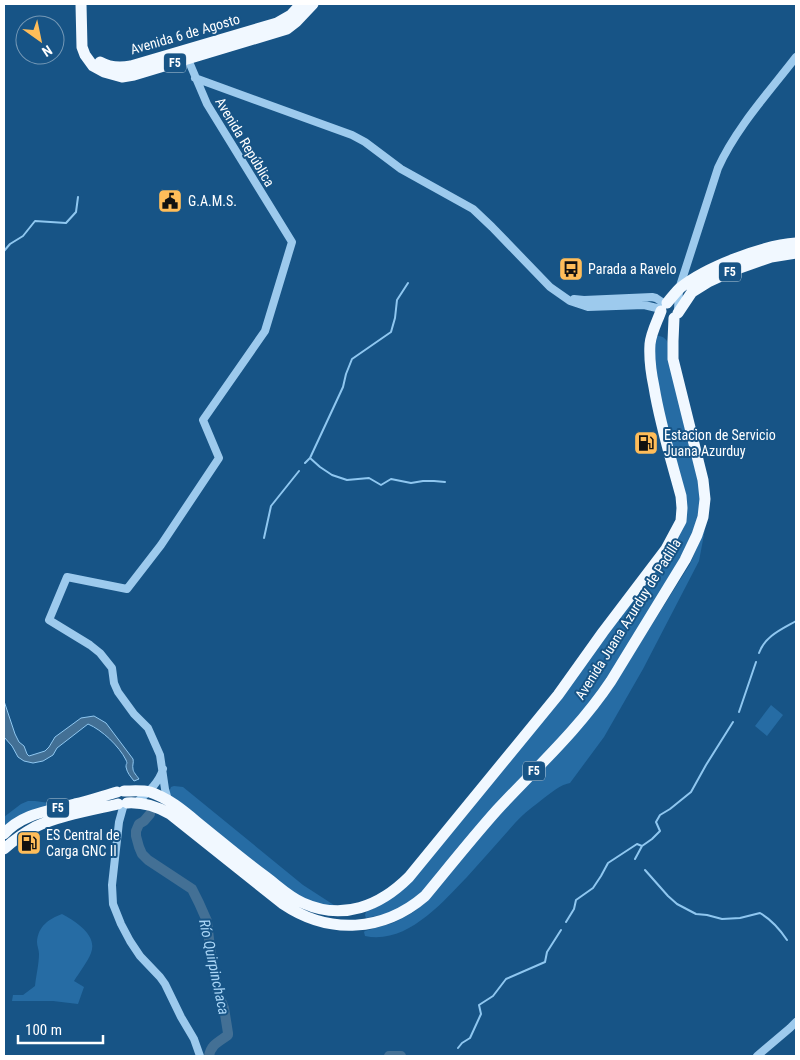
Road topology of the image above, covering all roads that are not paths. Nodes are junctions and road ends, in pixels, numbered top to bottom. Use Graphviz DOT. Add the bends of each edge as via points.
graph roads {
  1 [pos="81,4"];
  2 [pos="301,4"];
  3 [pos="313,4"];
  4 [pos="186,54"];
  5 [pos="796,57"];
  6 [pos="195,78"];
  7 [pos="796,243"];
  8 [pos="796,253"];
  9 [pos="680,289"];
  10 [pos="663,307"];
  11 [pos="676,314"];
  12 [pos="163,768"];
  13 [pos="148,792"];
  14 [pos="122,800"];
  15 [pos="168,800"];
  16 [pos="4,834"];
  17 [pos="4,850"];
  18 [pos="796,1022"];
  19 [pos="200,1056"];
  20 [pos="756,1056"];
  1 -- 4 [label="highway, Avenida 6 de Agosto / F5" via="82,39 88,50 104,64 120,68"];
  2 -- 4 [label="highway, Avenida 6 de Agosto / F5" via="277,23"];
  3 -- 4 [label="highway, Avenida 6 de Agosto / F5" via="287,29"];
  4 -- 6 [label="street, Avenida República"];
  5 -- 9 [label="street" via="722,159"];
  6 -- 10 [label="street" via="364,142 402,169 473,209 550,287 570,301 588,306 644,304"];
  6 -- 12 [label="street, Avenida República" via="207,104 292,242 265,331 203,420 219,458 127,589 67,578 49,620 90,645 112,668 118,692 148,728"];
  7 -- 9 [label="highway, Avenida Juana Azurduy de Padilla / F5" via="756,252 707,272"];
  8 -- 11 [label="highway, Avenida Juana Azurduy de Padilla / F5" via="771,257 708,282 688,296"];
  9 -- 10 [label="highway, Avenida Juana Azurduy de Padilla / F5"];
  9 -- 11 [label="street"];
  10 -- 15 [label="highway, Avenida Juana Azurduy de Padilla / F5" via="650,342 651,370 681,496 681,521 677,530 558,695 398,888 371,904 344,911 313,907 286,892"];
  11 -- 14 [label="highway, Avenida Juana Azurduy de Padilla / F5" via="673,359 705,499 697,535 685,560 599,699 496,811 426,896 392,917 374,922 354,925 314,920 283,904 170,814 153,806"];
  12 -- 13 [label="street"];
  12 -- 15 [label="street"];
  13 -- 14 [label="highway, Avenida Juana Azurduy de Padilla / F5"];
  13 -- 14 [label="street"];
  13 -- 15 [label="highway, Avenida Juana Azurduy de Padilla / F5"];
  14 -- 16 [label="highway, Avenida Juana Azurduy de Padilla / F5" via="80,803 40,812 22,820"];
  14 -- 17 [label="highway, Avenida Juana Azurduy de Padilla / F5" via="49,821 17,838"];
  14 -- 19 [label="street" via="112,885 113,904 130,941 165,984"];
  18 -- 20 [label="street"];
}
